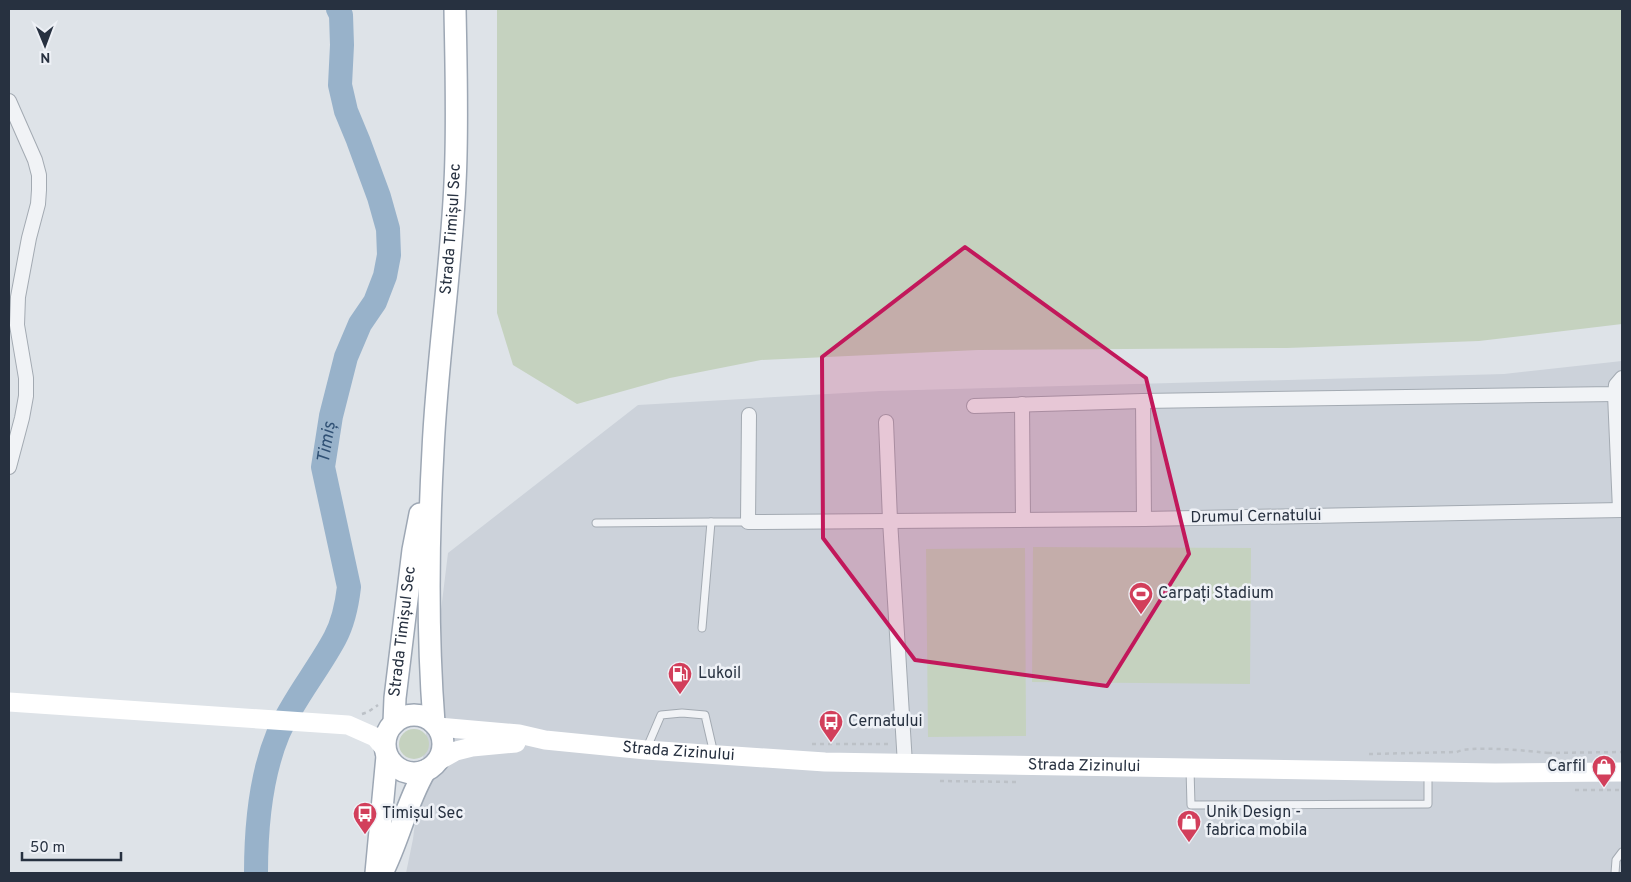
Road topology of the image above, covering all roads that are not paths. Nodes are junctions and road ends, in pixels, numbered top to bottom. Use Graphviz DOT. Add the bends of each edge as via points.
graph roads {
  1 [pos="455,9"];
  2 [pos="9,101"];
  3 [pos="1622,378"];
  4 [pos="1615,394"];
  5 [pos="1143,401"];
  6 [pos="1022,404"];
  7 [pos="974,406"];
  8 [pos="749,415"];
  9 [pos="886,422"];
  10 [pos="432,450"];
  11 [pos="9,467"];
  12 [pos="1621,510"];
  13 [pos="1024,519"];
  14 [pos="1144,519"];
  15 [pos="890,520"];
  16 [pos="711,522"];
  17 [pos="748,522"];
  18 [pos="596,523"];
  19 [pos="702,628"];
  20 [pos="9,702"];
  21 [pos="344,725"];
  22 [pos="392,725"];
  23 [pos="436,725"];
  24 [pos="545,740"];
  25 [pos="646,750"];
  26 [pos="386,753"];
  27 [pos="714,755"];
  28 [pos="905,764"];
  29 [pos="432,766"];
  30 [pos="1190,767"];
  31 [pos="1428,772"];
  32 [pos="1622,772"];
  33 [pos="1622,852"];
  34 [pos="376,873"];
  35 [pos="382,873"];
  36 [pos="1614,873"];
  1 -- 10 [label="main road, Strada Timișul Sec" via="455,183"];
  2 -- 11 [label="street" via="39,175 38,204 18,297 17,325 26,396"];
  3 -- 4 [label="street" via="1616,385"];
  4 -- 5 [label="street"];
  4 -- 12 [label="street"];
  5 -- 6 [label="street"];
  5 -- 14 [label="street"];
  6 -- 7 [label="street"];
  6 -- 13 [label="street"];
  8 -- 17 [label="street"];
  9 -- 15 [label="street"];
  10 -- 22 [label="main road, Strada Timișul Sec" via="413,550"];
  10 -- 23 [label="main road, Strada Timișul Sec" via="429,637"];
  12 -- 14 [label="street, Drumul Cernatului"];
  13 -- 14 [label="street, Drumul Cernatului"];
  13 -- 15 [label="street, Drumul Cernatului"];
  15 -- 17 [label="street, Drumul Cernatului"];
  15 -- 28 [label="street"];
  16 -- 17 [label="lane"];
  16 -- 18 [label="lane"];
  16 -- 19 [label="lane"];
  20 -- 21 [label="main road"];
  21 -- 22 [label="main road"];
  21 -- 26 [label="main road" via="375,737"];
  22 -- 23 [label="main road" via="404,717 417,715"];
  22 -- 26 [label="main road" via="387,734"];
  23 -- 24 [label="main road, Strada Zizinului"];
  23 -- 29 [label="main road" via="443,744 442,753"];
  24 -- 25 [label="main road, Strada Zizinului"];
  24 -- 29 [label="main road, Strada Zizinului" via="472,747 456,751"];
  25 -- 27 [label="main road, Strada Zizinului"];
  25 -- 27 [label="lane" via="661,715 682,713 705,715"];
  26 -- 29 [label="main road" via="392,764 408,773"];
  26 -- 34 [label="main road"];
  27 -- 28 [label="main road, Strada Zizinului"];
  28 -- 30 [label="main road, Strada Zizinului"];
  29 -- 35 [label="main road" via="416,787"];
  30 -- 31 [label="main road, Strada Zizinului"];
  30 -- 31 [label="lane" via="1191,805 1428,804"];
  31 -- 32 [label="main road, Strada Zizinului"];
  33 -- 36 [label="lane" via="1616,860"];
}
